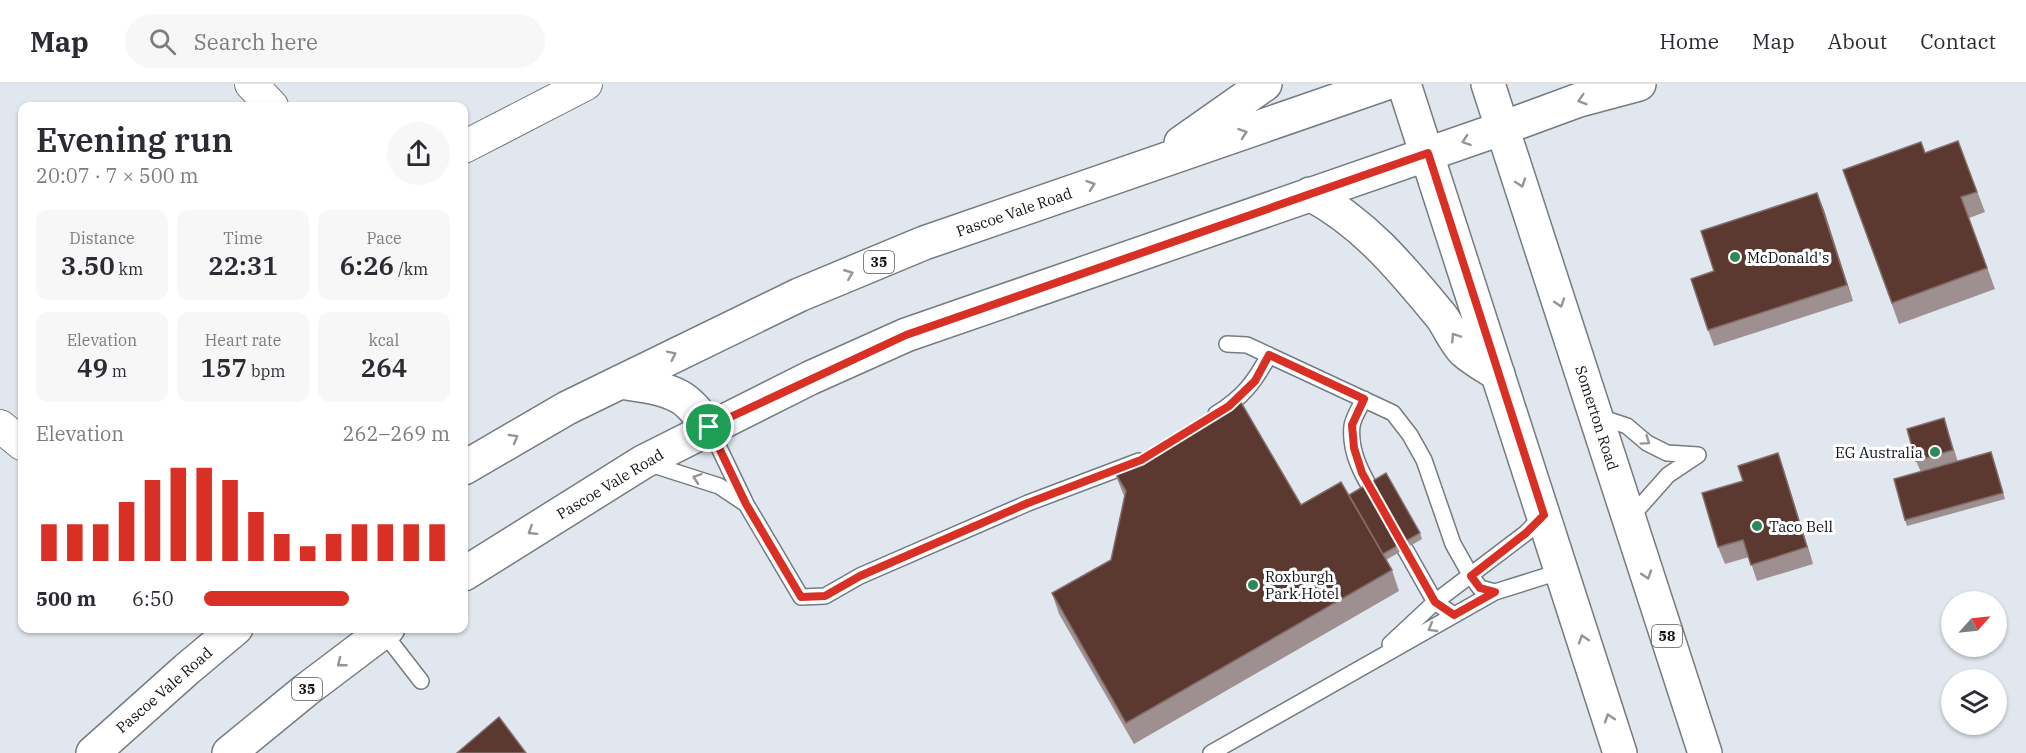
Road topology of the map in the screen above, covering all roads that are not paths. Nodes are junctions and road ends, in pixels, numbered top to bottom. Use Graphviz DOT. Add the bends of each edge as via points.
graph roads {
  1 [pos="251,84"];
  2 [pos="586,84"];
  3 [pos="1265,84"];
  4 [pos="1384,84"];
  5 [pos="1404,84"];
  6 [pos="1488,84"];
  7 [pos="1639,84"];
  8 [pos="268,102"];
  9 [pos="1503,128"];
  10 [pos="468,145"];
  11 [pos="1428,153"];
  12 [pos="1148,166"];
  13 [pos="1310,194"];
  14 [pos="1227,344"];
  15 [pos="1269,355"];
  16 [pos="1498,374"];
  17 [pos="620,382"];
  18 [pos="1364,399"];
  19 [pos="1597,416"];
  20 [pos="1200,424"];
  21 [pos="0,426"];
  22 [pos="709,427"];
  23 [pos="18,441"];
  24 [pos="1151,454"];
  25 [pos="643,462"];
  26 [pos="468,466"];
  27 [pos="746,504"];
  28 [pos="1544,515"];
  29 [pos="1629,519"];
  30 [pos="468,571"];
  31 [pos="1562,572"];
  32 [pos="1471,576"];
  33 [pos="1495,592"];
  34 [pos="1435,602"];
  35 [pos="1454,615"];
  36 [pos="230,633"];
  37 [pos="381,633"];
  38 [pos="387,633"];
  39 [pos="1370,663"];
  40 [pos="421,681"];
  41 [pos="93,753"];
  42 [pos="229,753"];
  43 [pos="1211,753"];
  44 [pos="1620,753"];
  45 [pos="1705,753"];
  1 -- 8 [label="street"];
  2 -- 10 [label="street"];
  3 -- 12 [label="main road"];
  12 -- 4 [label="main road, Pascoe Vale Road / 35, one-way"];
  5 -- 11 [label="main road"];
  6 -- 9 [label="main road, Somerton Road / 58"];
  7 -- 9 [label="main road, Pascoe Vale Road, one-way"];
  9 -- 11 [label="main road, Pascoe Vale Road, one-way"];
  9 -- 19 [label="main road, Somerton Road / 58, one-way"];
  11 -- 13 [label="main road, Pascoe Vale Road"];
  11 -- 16 [label="main road"];
  17 -- 12 [label="main road, Pascoe Vale Road / 35, one-way" via="798,295 924,243"];
  16 -- 13 [label="main road, one-way" via="1463,350 1446,323 1372,237"];
  13 -- 22 [label="main road, Pascoe Vale Road" via="906,335"];
  14 -- 15 [label="lane" via="1247,345"];
  15 -- 18 [label="lane"];
  15 -- 20 [label="lane" via="1255,381 1229,406"];
  16 -- 28 [label="main road"];
  17 -- 22 [label="main road" via="680,396"];
  26 -- 17 [label="main road, Pascoe Vale Road / 35, one-way"];
  18 -- 32 [label="lane" via="1394,413 1410,435 1424,460 1453,544"];
  18 -- 34 [label="lane" via="1352,425 1362,473"];
  19 -- 29 [label="main road, Somerton Road / 58"];
  19 -- 29 [label="lane, one-way" via="1627,426 1667,453 1698,455 1668,475"];
  21 -- 23 [label="street"];
  22 -- 25 [label="main road, Pascoe Vale Road"];
  22 -- 27 [label="lane"];
  24 -- 27 [label="lane" via="860,576 825,596 801,597"];
  27 -- 25 [label="lane, one-way" via="719,486"];
  25 -- 30 [label="main road, Pascoe Vale Road, one-way"];
  28 -- 31 [label="main road"];
  28 -- 32 [label="lane"];
  29 -- 45 [label="main road, Somerton Road / 58, one-way"];
  31 -- 33 [label="lane"];
  44 -- 31 [label="main road, one-way"];
  32 -- 33 [label="lane" via="1480,588"];
  32 -- 34 [label="lane"];
  33 -- 35 [label="lane"];
  34 -- 35 [label="lane"];
  34 -- 39 [label="lane"];
  35 -- 39 [label="lane, one-way"];
  36 -- 41 [label="main road, Pascoe Vale Road"];
  37 -- 42 [label="main road, 35, one-way"];
  38 -- 40 [label="lane"];
  39 -- 43 [label="lane"];
}
